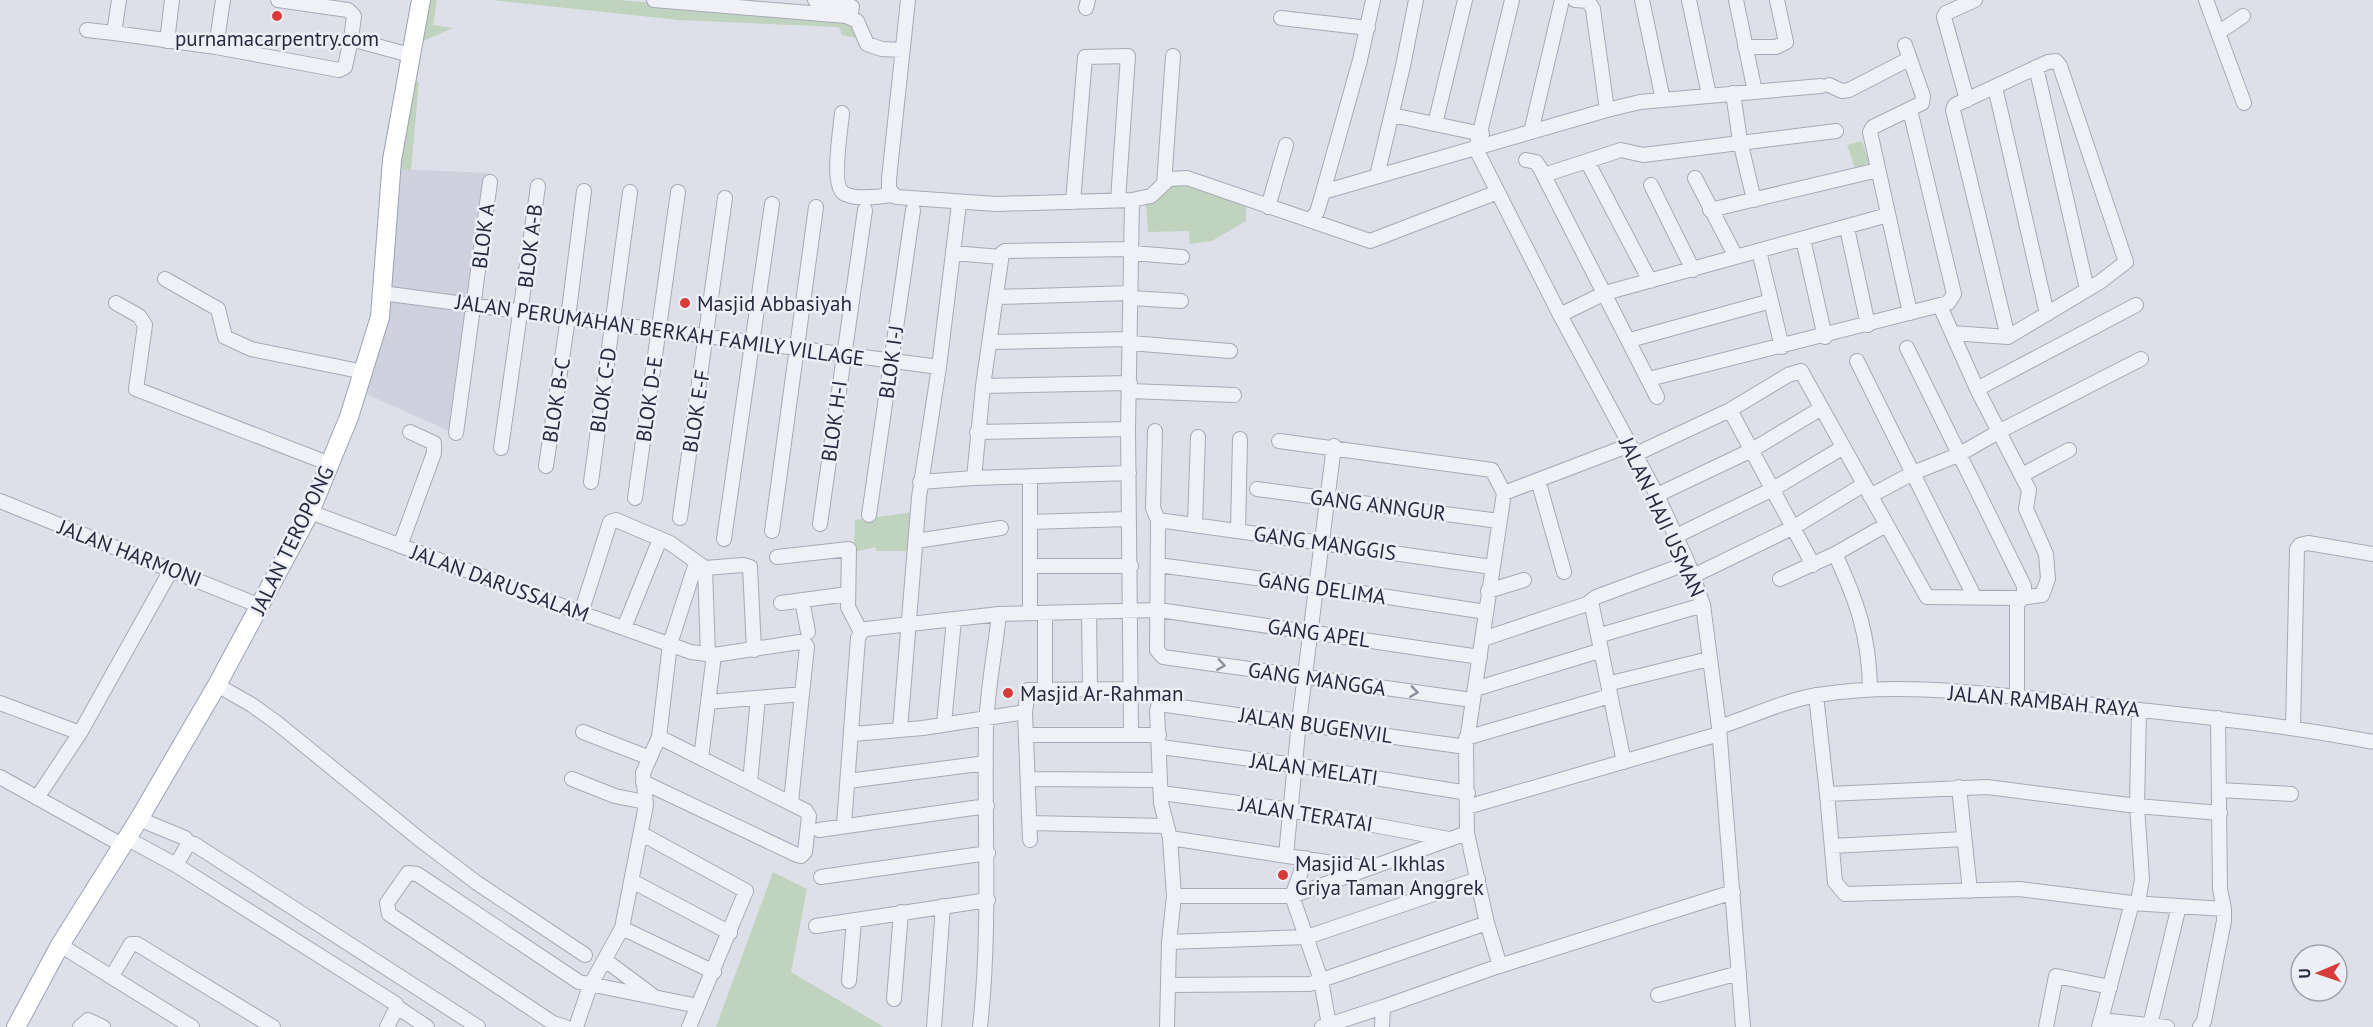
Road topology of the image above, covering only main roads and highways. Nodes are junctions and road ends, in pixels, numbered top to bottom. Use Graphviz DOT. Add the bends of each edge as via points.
graph roads {
  1 [pos="422,0"];
  2 [pos="16,1027"];
  1 -- 2 [label="main road, JALAN TEROPONG" via="387,204 380,317 330,464 310,512 217,685 60,945"];
}
